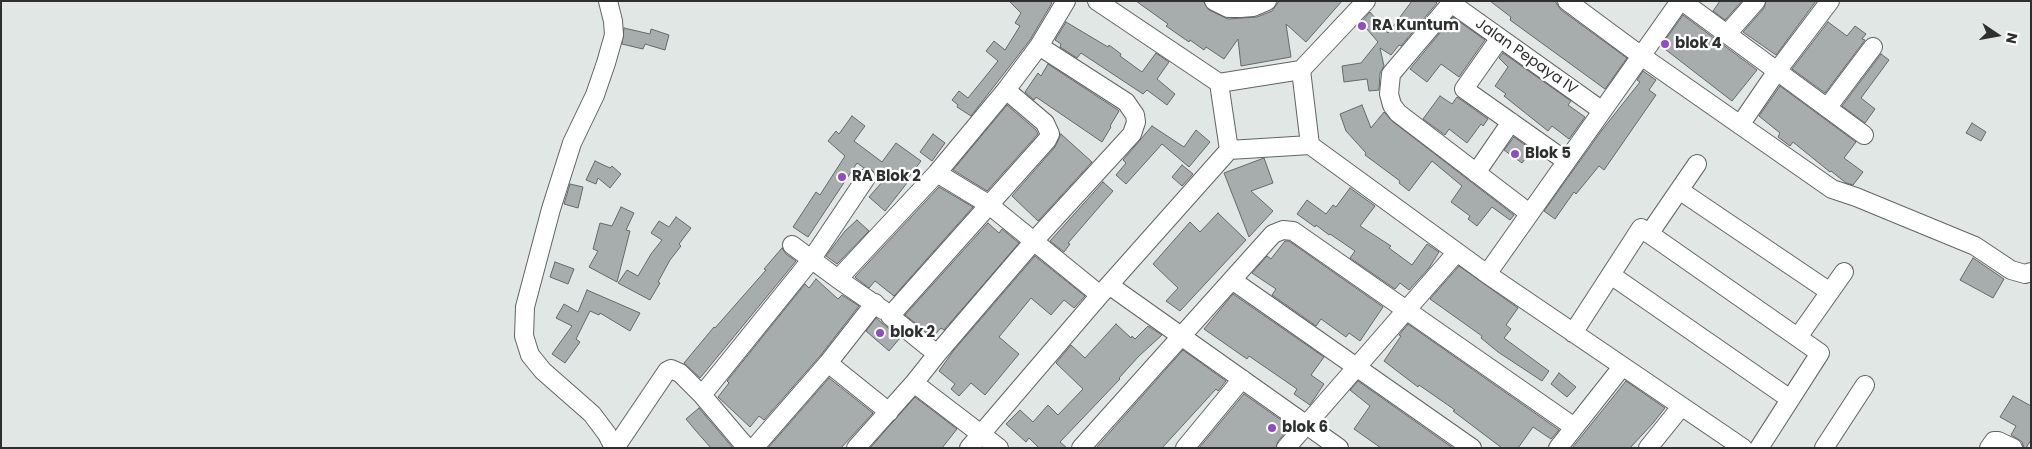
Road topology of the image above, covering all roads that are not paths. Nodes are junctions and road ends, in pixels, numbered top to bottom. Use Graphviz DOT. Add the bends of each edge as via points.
graph roads {
  1 [pos="608,1"];
  2 [pos="1066,1"];
  3 [pos="1097,1"];
  4 [pos="1214,1"];
  5 [pos="1266,1"];
  6 [pos="1366,1"];
  7 [pos="1567,1"];
  8 [pos="1681,1"];
  9 [pos="1756,1"];
  10 [pos="1830,1"];
  11 [pos="1452,2"];
  12 [pos="1727,34"];
  13 [pos="1500,38"];
  14 [pos="1039,46"];
  15 [pos="1873,47"];
  16 [pos="1640,55"];
  17 [pos="1300,70"];
  18 [pos="1777,71"];
  19 [pos="1219,83"];
  20 [pos="1006,90"];
  21 [pos="1828,108"];
  22 [pos="1601,110"];
  23 [pos="1511,122"];
  24 [pos="1740,125"];
  25 [pos="1864,135"];
  26 [pos="1310,144"];
  27 [pos="1229,150"];
  28 [pos="1566,161"];
  29 [pos="1697,164"];
  30 [pos="938,173"];
  31 [pos="1476,173"];
  32 [pos="866,178"];
  33 [pos="1679,190"];
  34 [pos="988,204"];
  35 [pos="1529,213"];
  36 [pos="1649,234"];
  37 [pos="1034,242"];
  38 [pos="792,245"];
  39 [pos="1457,252"];
  40 [pos="811,260"];
  41 [pos="1844,272"];
  42 [pos="2031,272"];
  43 [pos="1487,274"];
  44 [pos="1611,276"];
  45 [pos="838,279"];
  46 [pos="1232,280"];
  47 [pos="1105,290"];
  48 [pos="1830,292"];
  49 [pos="875,303"];
  50 [pos="1406,310"];
  51 [pos="890,316"];
  52 [pos="1573,334"];
  53 [pos="1182,336"];
  54 [pos="1798,338"];
  55 [pos="937,354"];
  56 [pos="828,363"];
  57 [pos="1356,367"];
  58 [pos="1622,367"];
  59 [pos="1242,379"];
  60 [pos="914,383"];
  61 [pos="1865,385"];
  62 [pos="702,395"];
  63 [pos="1790,400"];
  64 [pos="1682,407"];
  65 [pos="889,412"];
  66 [pos="1306,424"];
  67 [pos="1574,427"];
  68 [pos="980,434"];
  69 [pos="614,448"];
  70 [pos="747,448"];
  71 [pos="754,448"];
  72 [pos="856,448"];
  73 [pos="969,448"];
  74 [pos="998,448"];
  75 [pos="1081,448"];
  76 [pos="1185,448"];
  77 [pos="1286,448"];
  78 [pos="1339,448"];
  79 [pos="1472,448"];
  80 [pos="1558,448"];
  81 [pos="1648,448"];
  82 [pos="1743,448"];
  83 [pos="1759,448"];
  84 [pos="1824,448"];
  85 [pos="1989,448"];
  86 [pos="2013,448"];
  1 -- 69 [label="street" via="614,35 595,95 572,143 551,208 525,307 524,336 530,355 543,371 592,414"];
  2 -- 14 [label="street"];
  3 -- 19 [label="street"];
  4 -- 5 [label="street" via="1228,8 1240,8"];
  6 -- 17 [label="street"];
  7 -- 16 [label="street"];
  8 -- 12 [label="street"];
  8 -- 16 [label="street"];
  9 -- 12 [label="street"];
  10 -- 18 [label="street"];
  11 -- 13 [label="street, Jalan Pepaya IV"];
  11 -- 31 [label="street" via="1391,74 1389,94 1398,113"];
  12 -- 18 [label="street"];
  13 -- 22 [label="street, Jalan Pepaya IV"];
  13 -- 23 [label="street" via="1464,89"];
  14 -- 20 [label="street"];
  14 -- 37 [label="street" via="1126,102 1136,122 1132,134"];
  15 -- 21 [label="street"];
  16 -- 22 [label="street"];
  16 -- 24 [label="street"];
  17 -- 19 [label="street"];
  17 -- 26 [label="street"];
  18 -- 21 [label="street"];
  18 -- 24 [label="street"];
  19 -- 27 [label="street"];
  20 -- 30 [label="street"];
  20 -- 34 [label="street" via="1045,123 1050,134"];
  21 -- 25 [label="street"];
  22 -- 28 [label="street"];
  23 -- 28 [label="street"];
  23 -- 31 [label="street"];
  24 -- 42 [label="street" via="1832,189 1975,246 2011,270 2025,274"];
  26 -- 27 [label="street"];
  26 -- 39 [label="street"];
  27 -- 47 [label="street"];
  28 -- 35 [label="street"];
  29 -- 33 [label="street"];
  30 -- 34 [label="street"];
  30 -- 45 [label="street"];
  31 -- 35 [label="street"];
  32 -- 40 [label="street"];
  33 -- 36 [label="street"];
  33 -- 48 [label="street"];
  34 -- 37 [label="street"];
  34 -- 51 [label="street"];
  35 -- 43 [label="street"];
  36 -- 44 [label="street" via="1641,228"];
  36 -- 54 [label="street"];
  37 -- 47 [label="street"];
  37 -- 55 [label="street"];
  38 -- 40 [label="street"];
  39 -- 43 [label="street"];
  39 -- 50 [label="street"];
  40 -- 45 [label="street"];
  40 -- 62 [label="street"];
  41 -- 48 [label="street"];
  43 -- 52 [label="street"];
  44 -- 52 [label="street"];
  44 -- 63 [label="street"];
  45 -- 49 [label="street"];
  46 -- 50 [label="street" via="1273,234 1293,231"];
  46 -- 53 [label="street"];
  46 -- 57 [label="street"];
  47 -- 53 [label="street"];
  47 -- 68 [label="street"];
  48 -- 54 [label="street"];
  49 -- 51 [label="street"];
  49 -- 56 [label="street"];
  50 -- 57 [label="street"];
  50 -- 67 [label="street"];
  51 -- 55 [label="street"];
  52 -- 58 [label="street"];
  53 -- 59 [label="street"];
  53 -- 75 [label="street"];
  54 -- 63 [label="street" via="1820,353"];
  55 -- 60 [label="street"];
  56 -- 65 [label="street"];
  56 -- 71 [label="street"];
  57 -- 66 [label="street"];
  57 -- 79 [label="street"];
  58 -- 64 [label="street"];
  58 -- 67 [label="street"];
  59 -- 66 [label="street"];
  59 -- 76 [label="street"];
  60 -- 65 [label="street"];
  60 -- 68 [label="street"];
  61 -- 84 [label="street"];
  62 -- 69 [label="street" via="680,373 671,369 667,371"];
  62 -- 70 [label="street"];
  63 -- 83 [label="street"];
  64 -- 81 [label="street"];
  64 -- 82 [label="street"];
  65 -- 72 [label="street"];
  66 -- 77 [label="street"];
  66 -- 78 [label="street"];
  67 -- 80 [label="street"];
  68 -- 73 [label="street"];
  68 -- 74 [label="street"];
  85 -- 86 [label="street" via="1998,441"];
}
